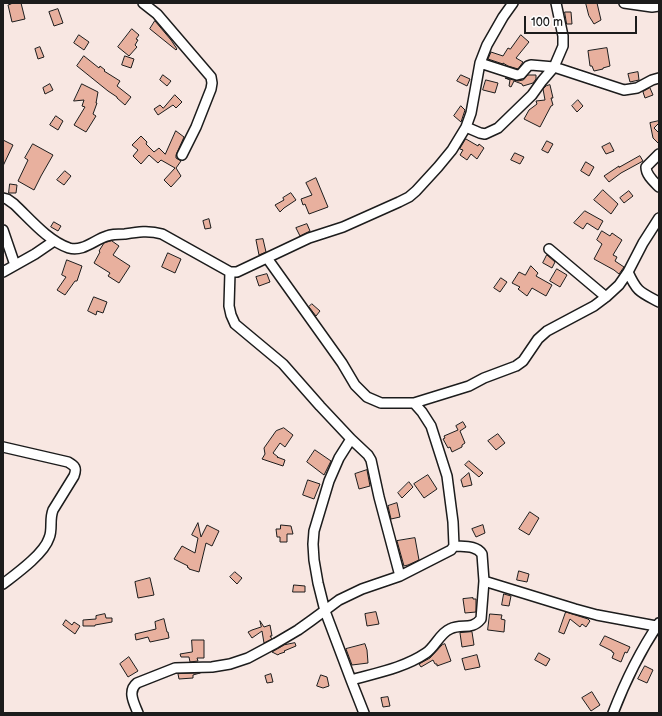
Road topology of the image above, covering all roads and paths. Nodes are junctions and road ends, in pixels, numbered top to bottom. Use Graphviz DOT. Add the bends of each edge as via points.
graph roads {
  1 [pos="144,3"];
  2 [pos="512,3"];
  3 [pos="556,3"];
  4 [pos="624,3"];
  5 [pos="659,6"];
  6 [pos="480,63"];
  7 [pos="554,67"];
  8 [pos="659,78"];
  9 [pos="466,127"];
  10 [pos="659,154"];
  11 [pos="182,155"];
  12 [pos="659,187"];
  13 [pos="3,198"];
  14 [pos="659,218"];
  15 [pos="3,230"];
  16 [pos="54,241"];
  17 [pos="549,249"];
  18 [pos="267,258"];
  19 [pos="15,265"];
  20 [pos="3,272"];
  21 [pos="230,272"];
  22 [pos="628,272"];
  23 [pos="606,298"];
  24 [pos="659,302"];
  25 [pos="414,403"];
  26 [pos="351,439"];
  27 [pos="3,447"];
  28 [pos="454,546"];
  29 [pos="400,576"];
  30 [pos="484,581"];
  31 [pos="3,584"];
  32 [pos="325,611"];
  33 [pos="658,625"];
  34 [pos="351,680"];
  35 [pos="138,713"];
  36 [pos="364,713"];
  37 [pos="613,713"];
  1 -- 11 [label="street" via="157,14 211,78 211,89"];
  2 -- 6 [label="street" via="487,45"];
  3 -- 7 [label="street" via="563,46"];
  4 -- 5 [label="street"];
  6 -- 7 [label="street" via="517,75 522,74 531,65"];
  6 -- 9 [label="street"];
  7 -- 8 [label="street" via="624,90 637,88"];
  7 -- 9 [label="street" via="532,95 498,128 485,134"];
  9 -- 18 [label="street" via="452,150 409,197"];
  10 -- 12 [label="street" via="645,169"];
  13 -- 16 [label="street" via="14,204"];
  14 -- 22 [label="street"];
  15 -- 19 [label="street"];
  16 -- 19 [label="street"];
  16 -- 21 [label="street" via="78,249 106,236 154,232"];
  17 -- 23 [label="street"];
  18 -- 21 [label="street" via="237,272"];
  18 -- 25 [label="street" via="367,397 381,403"];
  19 -- 20 [label="street"];
  21 -- 26 [label="street" via="229,306 235,324 283,364"];
  22 -- 23 [label="street"];
  22 -- 24 [label="street" via="642,293"];
  23 -- 25 [label="street" via="547,332 516,366 469,386"];
  25 -- 28 [label="street" via="431,426 447,476"];
  26 -- 29 [label="street" via="371,460"];
  26 -- 32 [label="street" via="329,481 314,531 314,560"];
  27 -- 31 [label="street" via="68,462 76,468 74,476 53,510 51,531 44,548"];
  28 -- 29 [label="street" via="451,550"];
  28 -- 30 [label="street" via="480,551"];
  29 -- 32 [label="street" via="351,594"];
  30 -- 33 [label="street" via="597,615"];
  30 -- 34 [label="street" via="481,619 474,626 449,629 430,650 404,665"];
  32 -- 34 [label="street"];
  32 -- 35 [label="street" via="248,658 212,667 175,668 137,684 132,692"];
  33 -- 37 [label="street" via="635,664"];
  34 -- 36 [label="street"];
}
